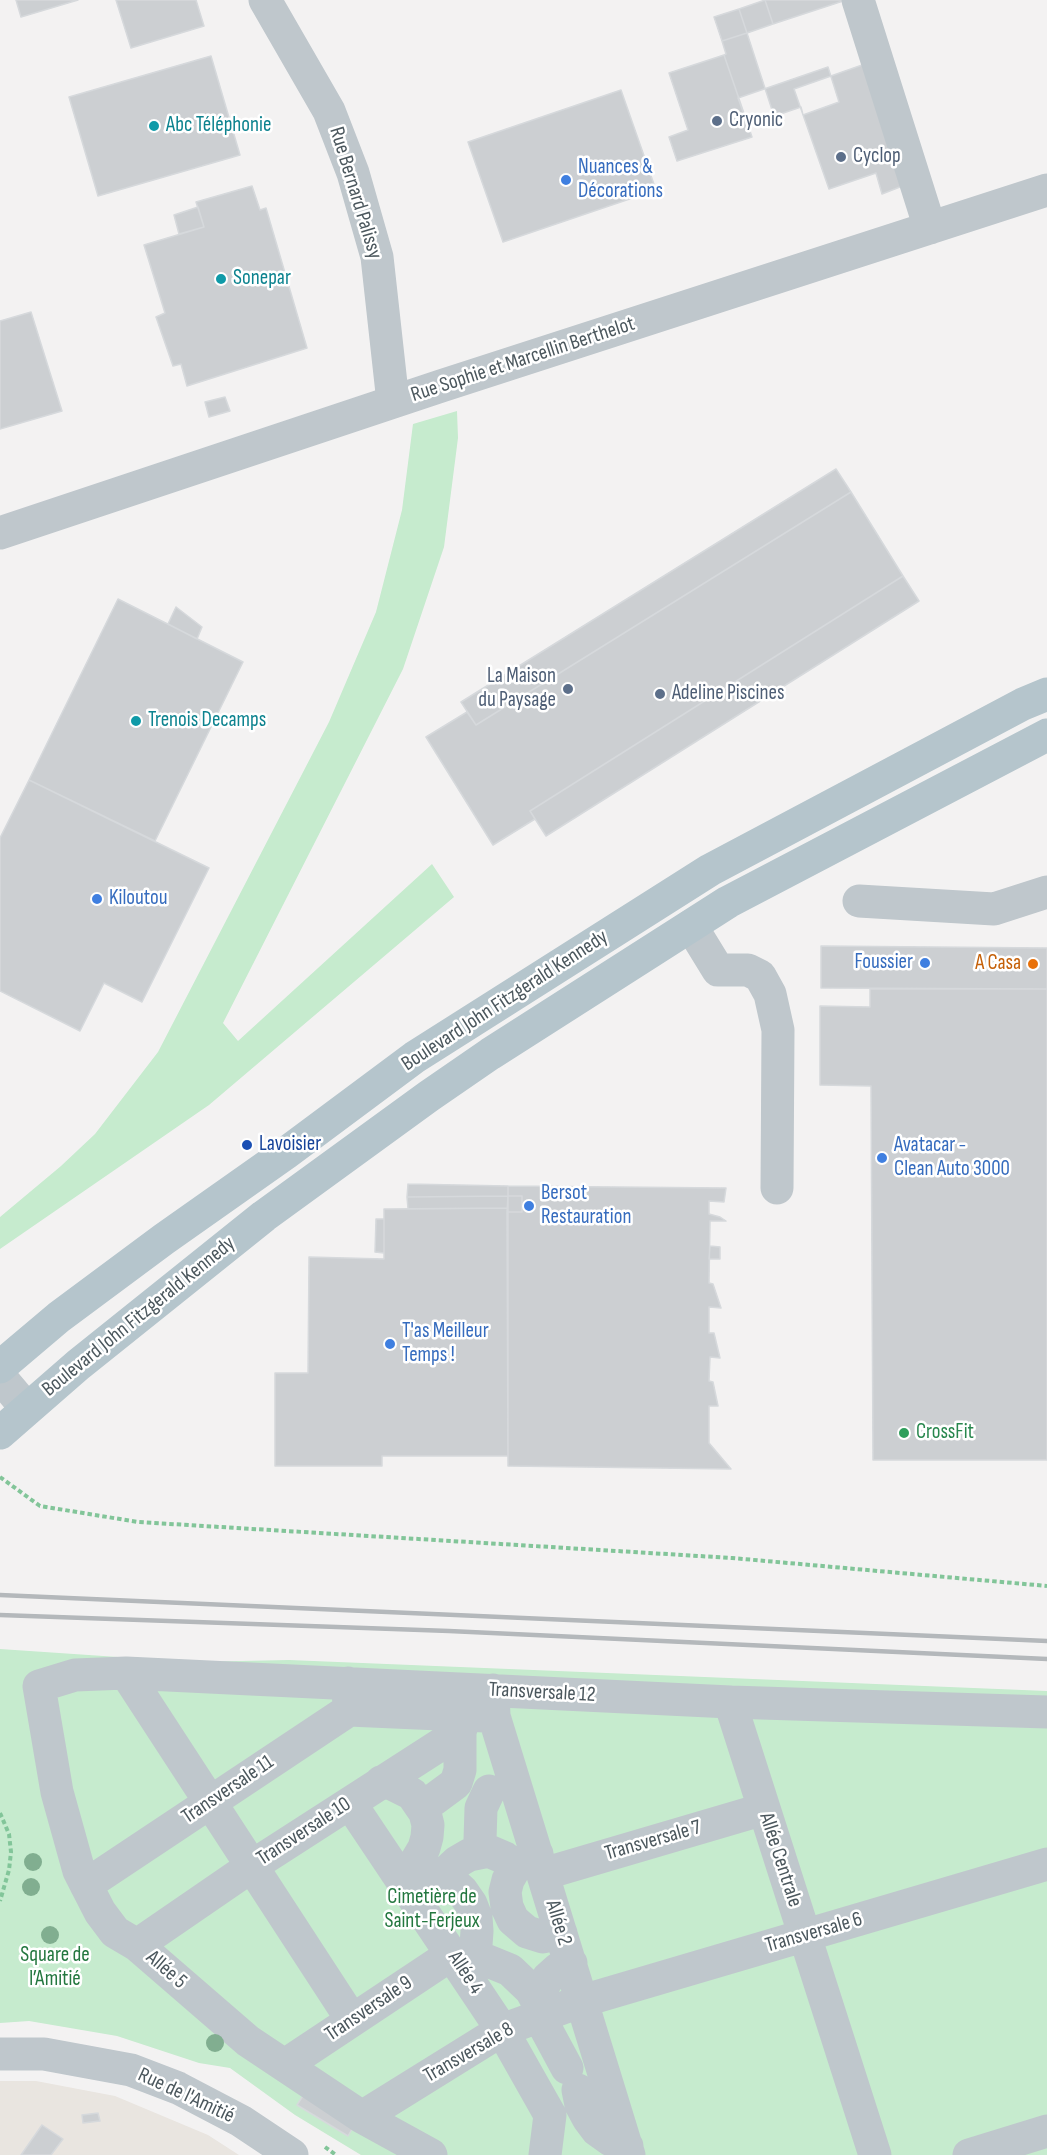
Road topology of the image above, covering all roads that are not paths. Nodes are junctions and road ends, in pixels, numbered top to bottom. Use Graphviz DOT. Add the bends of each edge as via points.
graph roads {
  1 [pos="265,0"];
  2 [pos="858,0"];
  3 [pos="1047,190"];
  4 [pos="930,228"];
  5 [pos="393,402"];
  6 [pos="0,533"];
  7 [pos="1047,694"];
  8 [pos="1047,735"];
  9 [pos="1047,892"];
  10 [pos="859,901"];
  11 [pos="691,926"];
  12 [pos="777,1188"];
  13 [pos="0,1367"];
  14 [pos="0,1377"];
  15 [pos="27,1409"];
  16 [pos="0,1433"];
  17 [pos="126,1673"];
  18 [pos="349,1696"];
  19 [pos="730,1702"];
  20 [pos="478,1713"];
  21 [pos="1047,1713"];
  22 [pos="381,1782"];
  23 [pos="456,1783"];
  24 [pos="502,1787"];
  25 [pos="210,1801"];
  26 [pos="419,1802"];
  27 [pos="350,1803"];
  28 [pos="764,1809"];
  29 [pos="484,1852"];
  30 [pos="1047,1864"];
  31 [pos="532,1865"];
  32 [pos="252,1866"];
  33 [pos="416,1873"];
  34 [pos="86,1885"];
  35 [pos="805,1935"];
  36 [pos="555,1944"];
  37 [pos="137,1946"];
  38 [pos="461,1958"];
  39 [pos="510,1970"];
  40 [pos="582,2001"];
  41 [pos="539,2010"];
  42 [pos="352,2020"];
  43 [pos="502,2030"];
  44 [pos="0,2054"];
  45 [pos="285,2065"];
  46 [pos="571,2079"];
  47 [pos="363,2117"];
  48 [pos="1047,2131"];
  49 [pos="628,2151"];
  50 [pos="292,2155"];
  51 [pos="431,2155"];
  52 [pos="545,2155"];
  53 [pos="875,2155"];
  54 [pos="969,2155"];
  1 -- 5 [label="street, Rue Bernard Palissy" via="329,111 353,174 377,258"];
  2 -- 4 [label="street"];
  3 -- 4 [label="street, Rue Sophie et Marcellin Berthelot"];
  4 -- 5 [label="street, Rue Sophie et Marcellin Berthelot"];
  5 -- 6 [label="street, Rue Sophie et Marcellin Berthelot"];
  7 -- 13 [label="main road, Boulevard John Fitzgerald Kennedy" via="710,870 415,1057 68,1310"];
  8 -- 11 [label="main road, Boulevard John Fitzgerald Kennedy" via="728,902"];
  9 -- 10 [label="street" via="994,909"];
  11 -- 12 [label="street" via="718,970 748,969 760,976 770,994 778,1030"];
  11 -- 15 [label="main road, Boulevard John Fitzgerald Kennedy" via="490,1054 264,1216"];
  14 -- 15 [label="street, Boulevard John Fitzgerald Kennedy"];
  15 -- 16 [label="main road, Boulevard John Fitzgerald Kennedy"];
  17 -- 18 [label="street"];
  17 -- 25 [label="street"];
  17 -- 34 [label="street, Allée 5" via="75,1675 39,1686 57,1792"];
  18 -- 20 [label="street, Transversale 12"];
  18 -- 25 [label="street, Transversale 11"];
  19 -- 20 [label="street, Transversale 12"];
  19 -- 21 [label="street, Transversale 12"];
  19 -- 28 [label="street, Allée Centrale"];
  20 -- 22 [label="street, Transversale 10"];
  20 -- 23 [label="street"];
  20 -- 24 [label="street, Allée 2"];
  22 -- 26 [label="street" via="402,1788"];
  22 -- 27 [label="street, Transversale 10"];
  23 -- 24 [label="street" via="471,1789"];
  23 -- 26 [label="street" via="433,1800"];
  24 -- 29 [label="street" via="481,1808 480,1840"];
  24 -- 31 [label="street, Allée 2"];
  25 -- 32 [label="street"];
  25 -- 34 [label="street, Transversale 11"];
  26 -- 33 [label="street" via="428,1825"];
  27 -- 32 [label="street, Transversale 10"];
  27 -- 33 [label="street, Allée 4"];
  28 -- 31 [label="street, Transversale 7"];
  28 -- 35 [label="street, Allée Centrale"];
  29 -- 31 [label="street"];
  29 -- 33 [label="street"];
  30 -- 35 [label="street, Transversale 6"];
  31 -- 36 [label="street, Allée 2"];
  31 -- 36 [label="street" via="507,1880 507,1906 513,1920 527,1932"];
  32 -- 37 [label="street, Transversale 10"];
  32 -- 42 [label="street"];
  33 -- 38 [label="street, Allée 4"];
  33 -- 38 [label="street" via="450,1880 471,1904 476,1917 476,1945"];
  34 -- 37 [label="street, Allée 5" via="115,1932"];
  35 -- 40 [label="street, Transversale 6"];
  35 -- 53 [label="street, Allée Centrale"];
  36 -- 39 [label="street" via="518,1953"];
  36 -- 40 [label="street, Allée 2"];
  36 -- 41 [label="street" via="558,1969 541,1990"];
  37 -- 45 [label="street, Allée 5" via="248,2041"];
  38 -- 39 [label="street"];
  38 -- 42 [label="street, Transversale 9"];
  38 -- 43 [label="street, Allée 4"];
  39 -- 41 [label="street" via="531,1990"];
  40 -- 41 [label="street, Transversale 8"];
  40 -- 46 [label="street, Allée 2"];
  41 -- 43 [label="street, Transversale 8"];
  41 -- 46 [label="street"];
  42 -- 45 [label="street, Transversale 9"];
  43 -- 46 [label="street, Allée 4"];
  43 -- 47 [label="street, Transversale 8"];
  44 -- 50 [label="street, Rue de l'Amitié" via="44,2054 131,2070 178,2088"];
  45 -- 47 [label="street, Allée 5"];
  46 -- 49 [label="street, Allée 2"];
  46 -- 52 [label="street, Allée 4" via="550,2115"];
  47 -- 51 [label="street, Allée 5"];
  48 -- 54 [label="street"];
}
